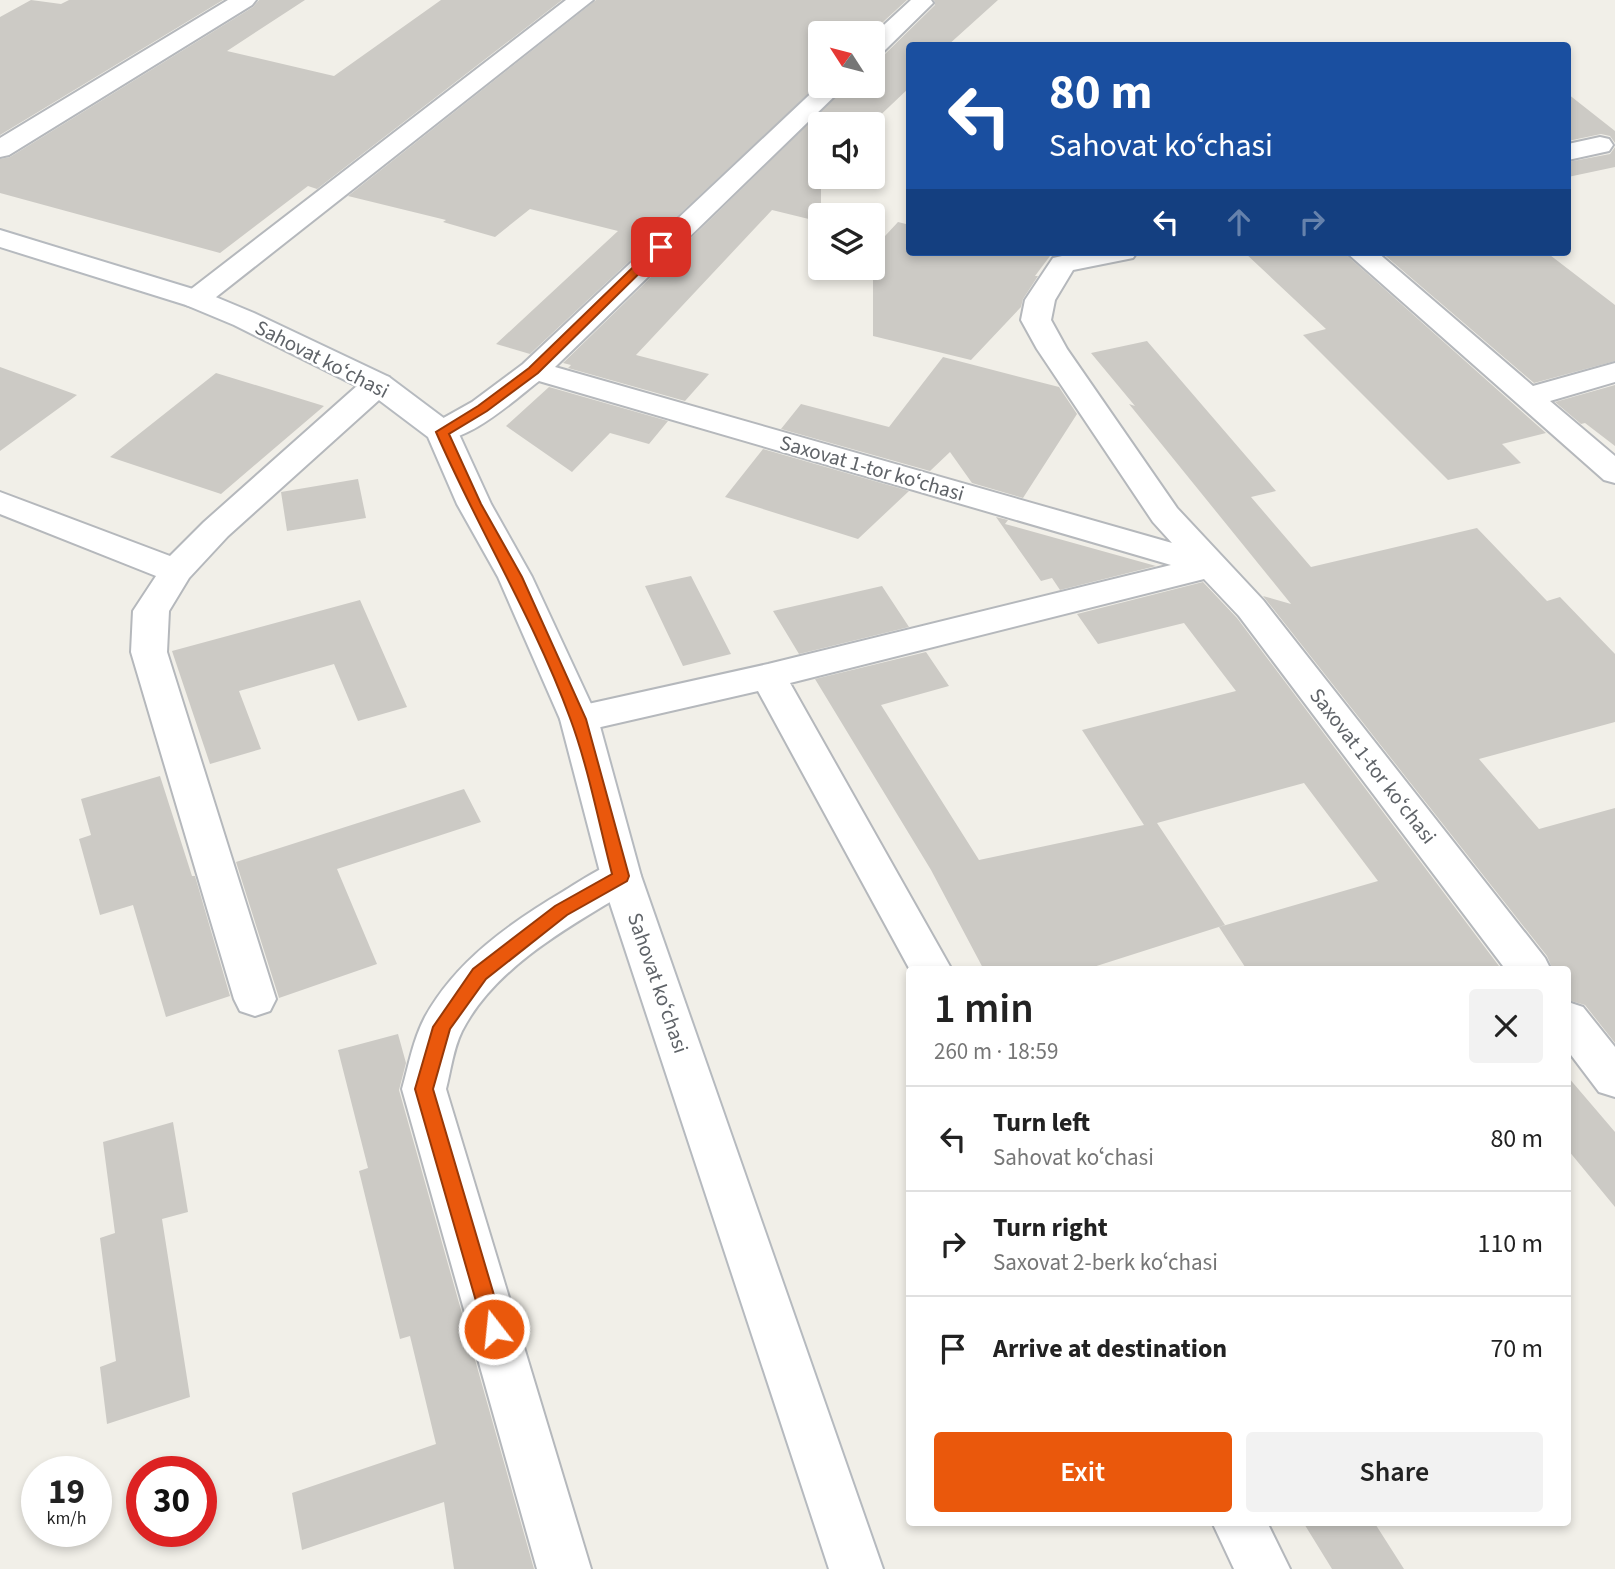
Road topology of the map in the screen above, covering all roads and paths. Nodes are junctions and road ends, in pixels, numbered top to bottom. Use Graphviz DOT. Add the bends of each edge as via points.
graph roads {
  1 [pos="244,0"];
  2 [pos="581,0"];
  3 [pos="921,3"];
  4 [pos="886,36"];
  5 [pos="819,98"];
  6 [pos="1600,145"];
  7 [pos="0,149"];
  8 [pos="1571,151"];
  9 [pos="0,238"];
  10 [pos="1103,256"];
  11 [pos="1365,256"];
  12 [pos="196,299"];
  13 [pos="534,370"];
  14 [pos="1615,372"];
  15 [pos="378,384"];
  16 [pos="1527,398"];
  17 [pos="442,432"];
  18 [pos="1615,473"];
  19 [pos="0,502"];
  20 [pos="1211,566"];
  21 [pos="176,571"];
  22 [pos="768,676"];
  23 [pos="579,719"];
  24 [pos="621,876"];
  25 [pos="928,966"];
  26 [pos="1527,966"];
  27 [pos="255,999"];
  28 [pos="1571,1022"];
  29 [pos="1615,1079"];
  30 [pos="1240,1526"];
  31 [pos="564,1569"];
  32 [pos="856,1569"];
  33 [pos="1264,1569"];
  1 -- 7 [label="street"];
  2 -- 12 [label="street"];
  3 -- 4 [label="street"];
  5 -- 13 [label="street"];
  6 -- 8 [label="street"];
  9 -- 12 [label="street, Sahovat koʻchasi"];
  10 -- 20 [label="street" via="1063,264 1040,300 1036,320 1165,515"];
  11 -- 16 [label="street"];
  12 -- 15 [label="street, Sahovat koʻchasi" via="333,359"];
  13 -- 17 [label="street" via="483,409"];
  13 -- 20 [label="street, Saxovat 1-tor koʻchasi"];
  14 -- 16 [label="street"];
  15 -- 17 [label="street, Sahovat koʻchasi"];
  15 -- 21 [label="street" via="216,528"];
  16 -- 18 [label="street"];
  17 -- 23 [label="street, Sahovat koʻchasi"];
  19 -- 21 [label="street"];
  20 -- 22 [label="street"];
  20 -- 26 [label="street, Saxovat 1-tor koʻchasi" via="1251,608"];
  21 -- 27 [label="street" via="151,611 149,652"];
  22 -- 23 [label="street"];
  22 -- 25 [label="street"];
  23 -- 24 [label="street, Sahovat koʻchasi"];
  24 -- 31 [label="street" via="561,911 480,974 442,1027 424,1089"];
  24 -- 32 [label="street, Sahovat koʻchasi"];
  28 -- 29 [label="street"];
  30 -- 33 [label="street"];
}
